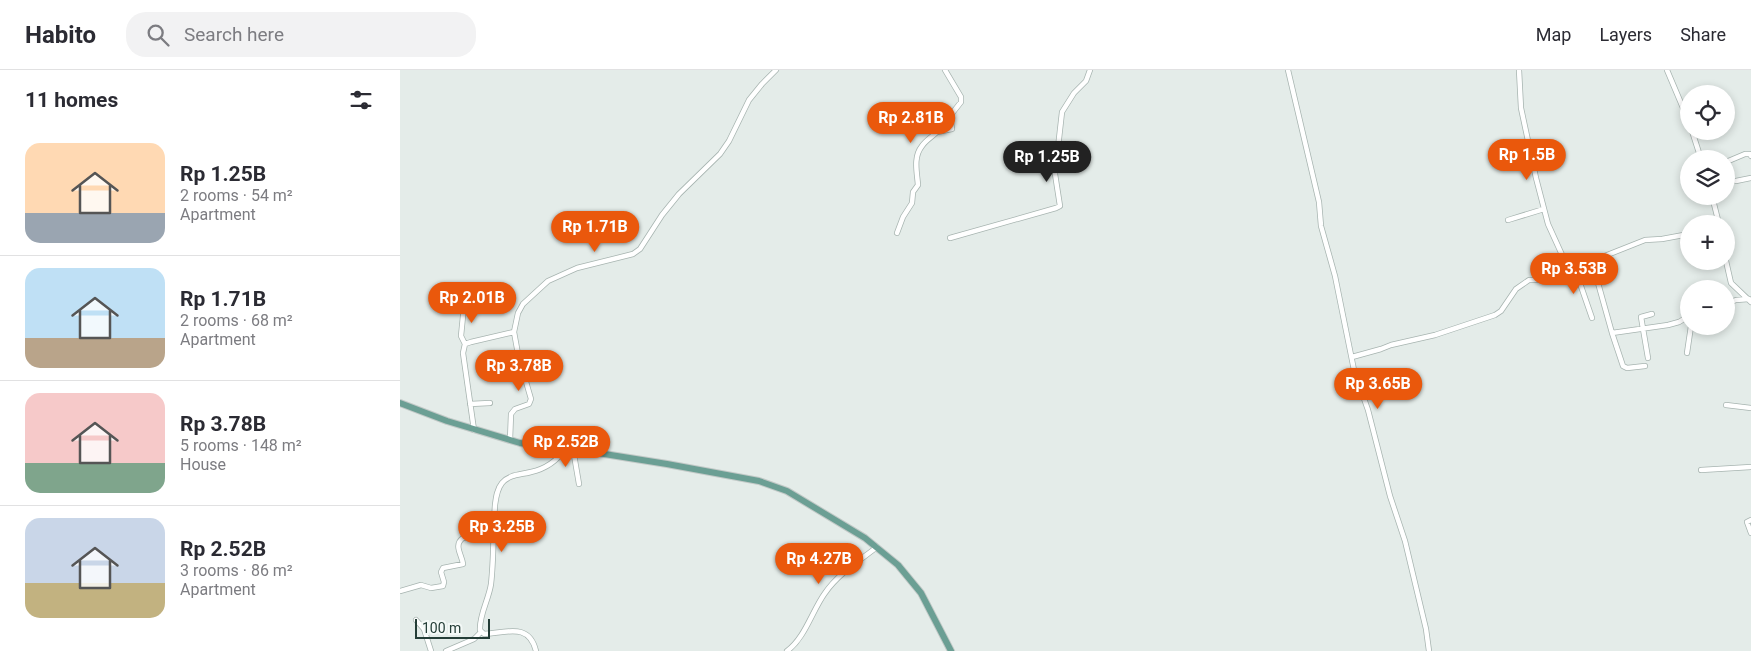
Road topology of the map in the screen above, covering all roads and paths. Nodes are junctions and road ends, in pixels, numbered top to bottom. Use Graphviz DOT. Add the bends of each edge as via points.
graph roads {
  1 [pos="776,70"];
  2 [pos="945,70"];
  3 [pos="1090,70"];
  4 [pos="1288,70"];
  5 [pos="1519,70"];
  6 [pos="1668,70"];
  7 [pos="1680,100"];
  8 [pos="1751,156"];
  9 [pos="1735,158"];
  10 [pos="1751,178"];
  11 [pos="1736,181"];
  12 [pos="1544,210"];
  13 [pos="1508,220"];
  14 [pos="897,233"];
  15 [pos="1680,235"];
  16 [pos="950,238"];
  17 [pos="1591,258"];
  18 [pos="1574,266"];
  19 [pos="1568,268"];
  20 [pos="1728,270"];
  21 [pos="1735,300"];
  22 [pos="1750,301"];
  23 [pos="464,306"];
  24 [pos="1652,314"];
  25 [pos="1592,318"];
  26 [pos="1680,321"];
  27 [pos="1644,329"];
  28 [pos="514,332"];
  29 [pos="1612,333"];
  30 [pos="1690,335"];
  31 [pos="466,344"];
  32 [pos="1687,353"];
  33 [pos="1352,357"];
  34 [pos="1648,358"];
  35 [pos="1645,366"];
  36 [pos="400,403"];
  37 [pos="490,403"];
  38 [pos="470,404"];
  39 [pos="1726,405"];
  40 [pos="1751,408"];
  41 [pos="474,430"];
  42 [pos="510,440"];
  43 [pos="569,449"];
  44 [pos="1751,467"];
  45 [pos="1701,470"];
  46 [pos="579,484"];
  47 [pos="1751,520"];
  48 [pos="493,531"];
  49 [pos="1751,533"];
  50 [pos="877,547"];
  51 [pos="400,591"];
  52 [pos="416,620"];
  53 [pos="482,632"];
  54 [pos="432,651"];
  55 [pos="446,651"];
  56 [pos="536,651"];
  57 [pos="787,651"];
  58 [pos="951,651"];
  59 [pos="1429,651"];
  1 -- 28 [label="street" via="749,100 720,154 679,194 640,249 633,254 577,268 548,281 523,304"];
  2 -- 14 [label="street" via="961,102 950,116 952,129 937,132 919,150 916,165 918,185"];
  3 -- 16 [label="street" via="1062,112 1055,174 1060,206"];
  4 -- 33 [label="street"];
  5 -- 12 [label="street" via="1521,108"];
  6 -- 7 [label="street"];
  8 -- 9 [label="street" via="1745,154"];
  10 -- 11 [label="street"];
  12 -- 13 [label="street"];
  12 -- 19 [label="street"];
  15 -- 17 [label="street" via="1645,240 1602,257"];
  17 -- 18 [label="street"];
  17 -- 29 [label="street"];
  18 -- 19 [label="street"];
  18 -- 25 [label="street"];
  19 -- 33 [label="street" via="1542,280 1525,282 1495,315"];
  20 -- 22 [label="street" via="1731,283"];
  21 -- 22 [label="street"];
  23 -- 31 [label="street" via="461,336"];
  24 -- 27 [label="street" via="1641,317"];
  26 -- 27 [label="street"];
  27 -- 29 [label="street"];
  27 -- 34 [label="street"];
  28 -- 31 [label="street"];
  28 -- 42 [label="street" via="531,399 511,414"];
  29 -- 35 [label="street" via="1623,366"];
  30 -- 32 [label="street"];
  31 -- 38 [label="street" via="463,353"];
  33 -- 59 [label="street" via="1405,541"];
  36 -- 41 [label="main road"];
  37 -- 38 [label="street"];
  38 -- 41 [label="street"];
  39 -- 40 [label="street"];
  41 -- 42 [label="main road"];
  42 -- 43 [label="main road"];
  43 -- 46 [label="street"];
  43 -- 48 [label="street" via="545,467 513,475 503,482 496,494"];
  43 -- 50 [label="main road" via="667,464 774,486 802,499"];
  44 -- 45 [label="street"];
  47 -- 49 [label="street" via="1747,522"];
  48 -- 51 [label="street" via="459,541 463,564 442,568 443,586 431,588 421,585"];
  48 -- 53 [label="street" via="492,572 480,624"];
  50 -- 57 [label="street" via="826,591 796,643"];
  50 -- 58 [label="main road" via="914,583"];
  52 -- 54 [label="street" via="424,629"];
  53 -- 55 [label="street"];
  53 -- 56 [label="street" via="523,633 530,638"];
}
